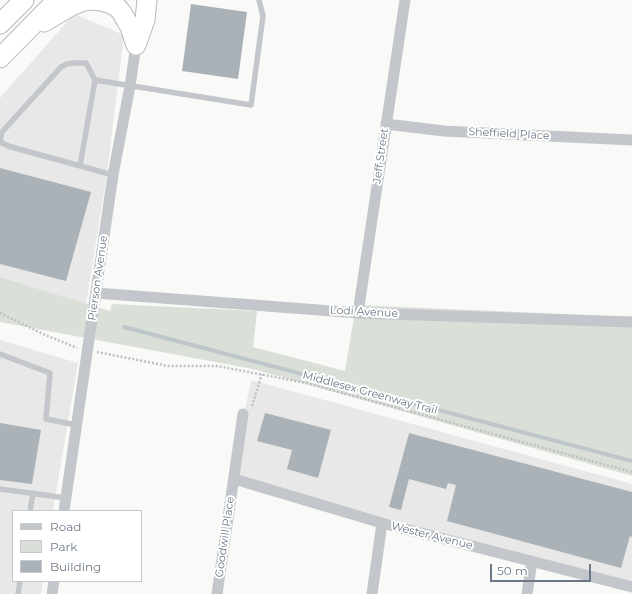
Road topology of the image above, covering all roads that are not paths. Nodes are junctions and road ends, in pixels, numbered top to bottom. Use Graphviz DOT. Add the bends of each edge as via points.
graph roads {
  1 [pos="24,0"];
  2 [pos="57,0"];
  3 [pos="93,0"];
  4 [pos="147,0"];
  5 [pos="259,0"];
  6 [pos="405,0"];
  7 [pos="0,24"];
  8 [pos="23,34"];
  9 [pos="136,45"];
  10 [pos="0,58"];
  11 [pos="95,80"];
  12 [pos="130,86"];
  13 [pos="386,124"];
  14 [pos="0,139"];
  15 [pos="632,140"];
  16 [pos="80,166"];
  17 [pos="113,175"];
  18 [pos="96,292"];
  19 [pos="358,313"];
  20 [pos="632,322"];
  21 [pos="0,354"];
  22 [pos="243,414"];
  23 [pos="76,425"];
  24 [pos="234,479"];
  25 [pos="0,489"];
  26 [pos="33,493"];
  27 [pos="66,498"];
  28 [pos="30,510"];
  29 [pos="64,510"];
  30 [pos="382,523"];
  31 [pos="532,561"];
  32 [pos="20,582"];
  33 [pos="54,582"];
  34 [pos="632,587"];
  35 [pos="18,594"];
  36 [pos="52,594"];
  37 [pos="217,594"];
  38 [pos="372,594"];
  39 [pos="527,594"];
  1 -- 7 [label="highway"];
  2 -- 8 [label="highway"];
  3 -- 8 [label="highway" via="72,6"];
  3 -- 9 [label="highway" via="101,0 117,7 130,27"];
  4 -- 9 [label="highway" via="145,20"];
  5 -- 12 [label="lane" via="263,16 251,105"];
  6 -- 13 [label="street, Jeff Street"];
  8 -- 10 [label="highway"];
  9 -- 12 [label="street, Pierson Avenue"];
  11 -- 12 [label="lane"];
  11 -- 14 [label="lane" via="86,63 67,64 2,132"];
  11 -- 16 [label="lane"];
  12 -- 17 [label="street, Pierson Avenue"];
  13 -- 15 [label="street, Sheffield Place" via="444,131"];
  13 -- 19 [label="street, Jeff Street"];
  14 -- 16 [label="lane" via="8,146"];
  16 -- 17 [label="lane"];
  17 -- 18 [label="street, Pierson Avenue"];
  18 -- 19 [label="street, Lodi Avenue"];
  18 -- 23 [label="street, Pierson Avenue"];
  19 -- 20 [label="street, Lodi Avenue"];
  21 -- 23 [label="lane" via="50,373 46,419"];
  22 -- 24 [label="street, Goodwill Place"];
  23 -- 27 [label="street, Pierson Avenue"];
  24 -- 30 [label="street, Wester Avenue"];
  24 -- 37 [label="street, Goodwill Place"];
  25 -- 26 [label="lane"];
  26 -- 27 [label="lane"];
  26 -- 28 [label="lane"];
  27 -- 29 [label="street, Pierson Avenue"];
  30 -- 31 [label="street, Wester Avenue"];
  30 -- 38 [label="street"];
  31 -- 34 [label="street, Wester Avenue"];
  31 -- 39 [label="street"];
  32 -- 35 [label="lane"];
  33 -- 36 [label="street"];
}
